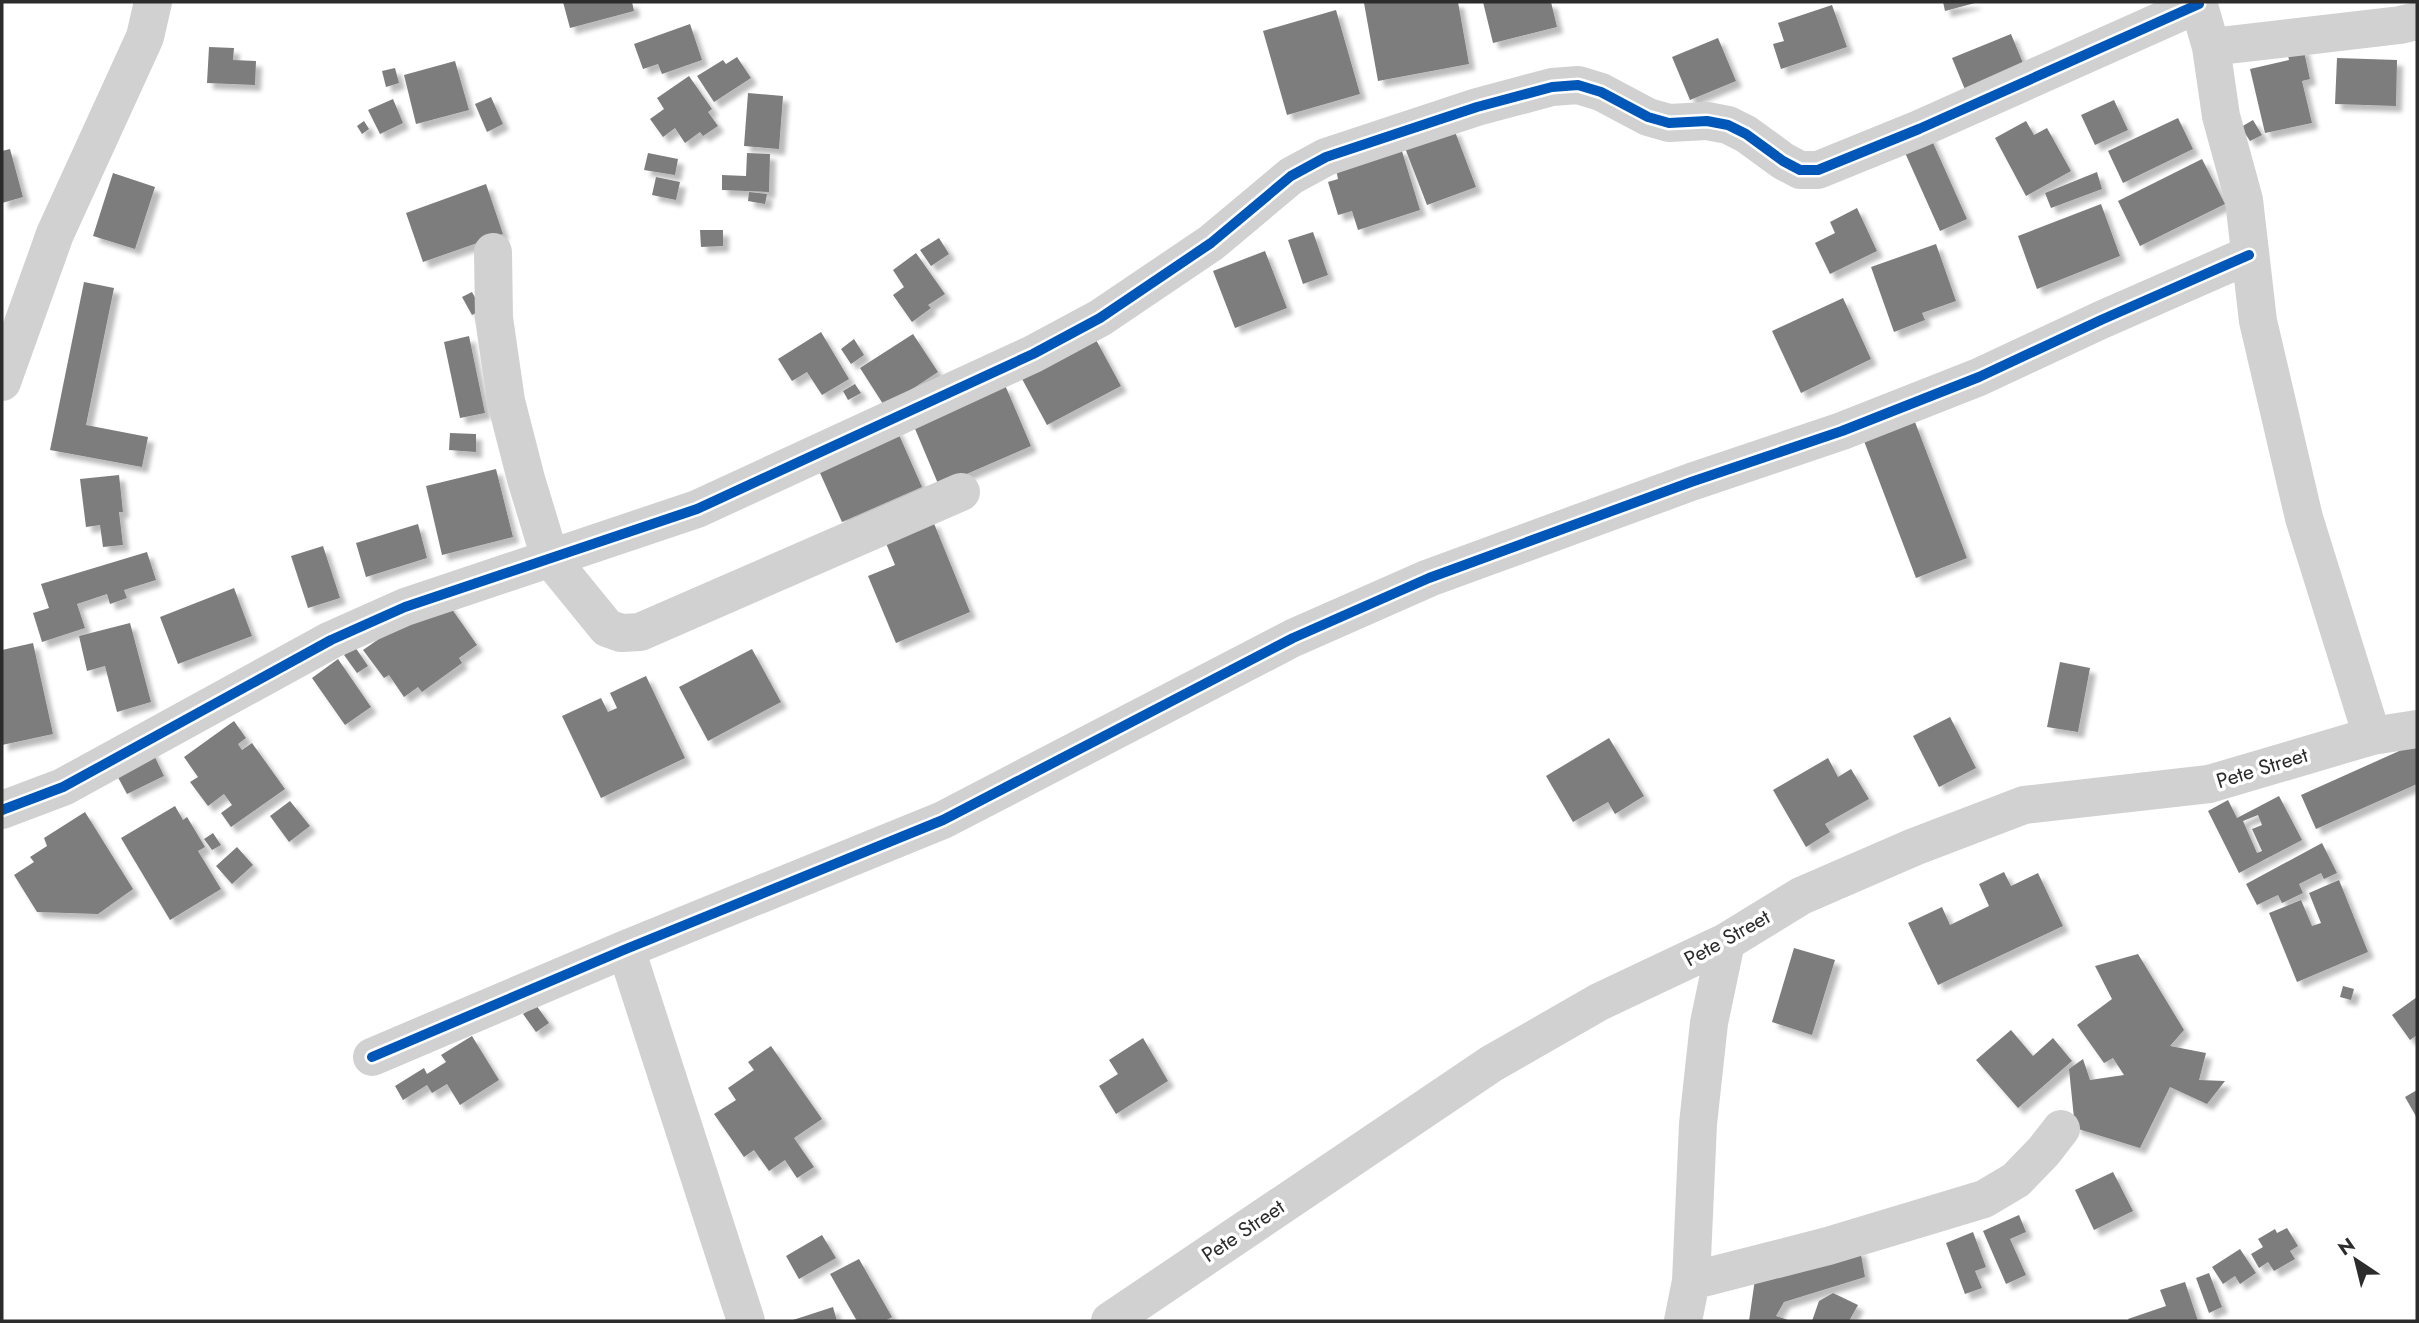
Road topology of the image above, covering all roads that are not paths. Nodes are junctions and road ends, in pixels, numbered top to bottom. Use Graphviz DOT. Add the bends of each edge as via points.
graph roads {
  1 [pos="153,2"];
  2 [pos="2198,3"];
  3 [pos="2417,21"];
  4 [pos="2211,47"];
  5 [pos="493,251"];
  6 [pos="2249,255"];
  7 [pos="2,382"];
  8 [pos="961,492"];
  9 [pos="550,558"];
  10 [pos="2417,729"];
  11 [pos="2372,736"];
  12 [pos="2,810"];
  13 [pos="1726,942"];
  14 [pos="626,948"];
  15 [pos="372,1057"];
  16 [pos="2061,1129"];
  17 [pos="1691,1281"];
  18 [pos="746,1321"];
  19 [pos="1110,1321"];
  20 [pos="1683,1321"];
  1 -- 7 [label="street" via="145,37 55,234"];
  2 -- 4 [label="street"];
  2 -- 9 [label="street" via="1818,170 1800,170 1728,125 1669,123 1578,85 1552,87 1477,107 1339,153 1291,176 1212,243 1100,318 1033,355 697,509"];
  3 -- 4 [label="street"];
  4 -- 6 [label="street" via="2221,116 2244,200"];
  5 -- 9 [label="street" via="494,318 506,401"];
  6 -- 11 [label="street" via="2258,321 2304,518"];
  6 -- 14 [label="street" via="1904,407 1429,578 1293,638 943,820"];
  8 -- 9 [label="street" via="640,632 621,634 607,628"];
  9 -- 12 [label="street" via="405,607 331,640 63,787"];
  10 -- 11 [label="street, Pete Street"];
  11 -- 13 [label="street, Pete Street" via="2209,784 2024,805 1801,896"];
  13 -- 17 [label="street" via="1709,1023 1698,1124"];
  13 -- 19 [label="street, Pete Street" via="1599,1002 1491,1064"];
  14 -- 15 [label="street"];
  14 -- 18 [label="street"];
  16 -- 17 [label="street" via="2016,1180 1984,1199"];
  17 -- 20 [label="street"];
}
